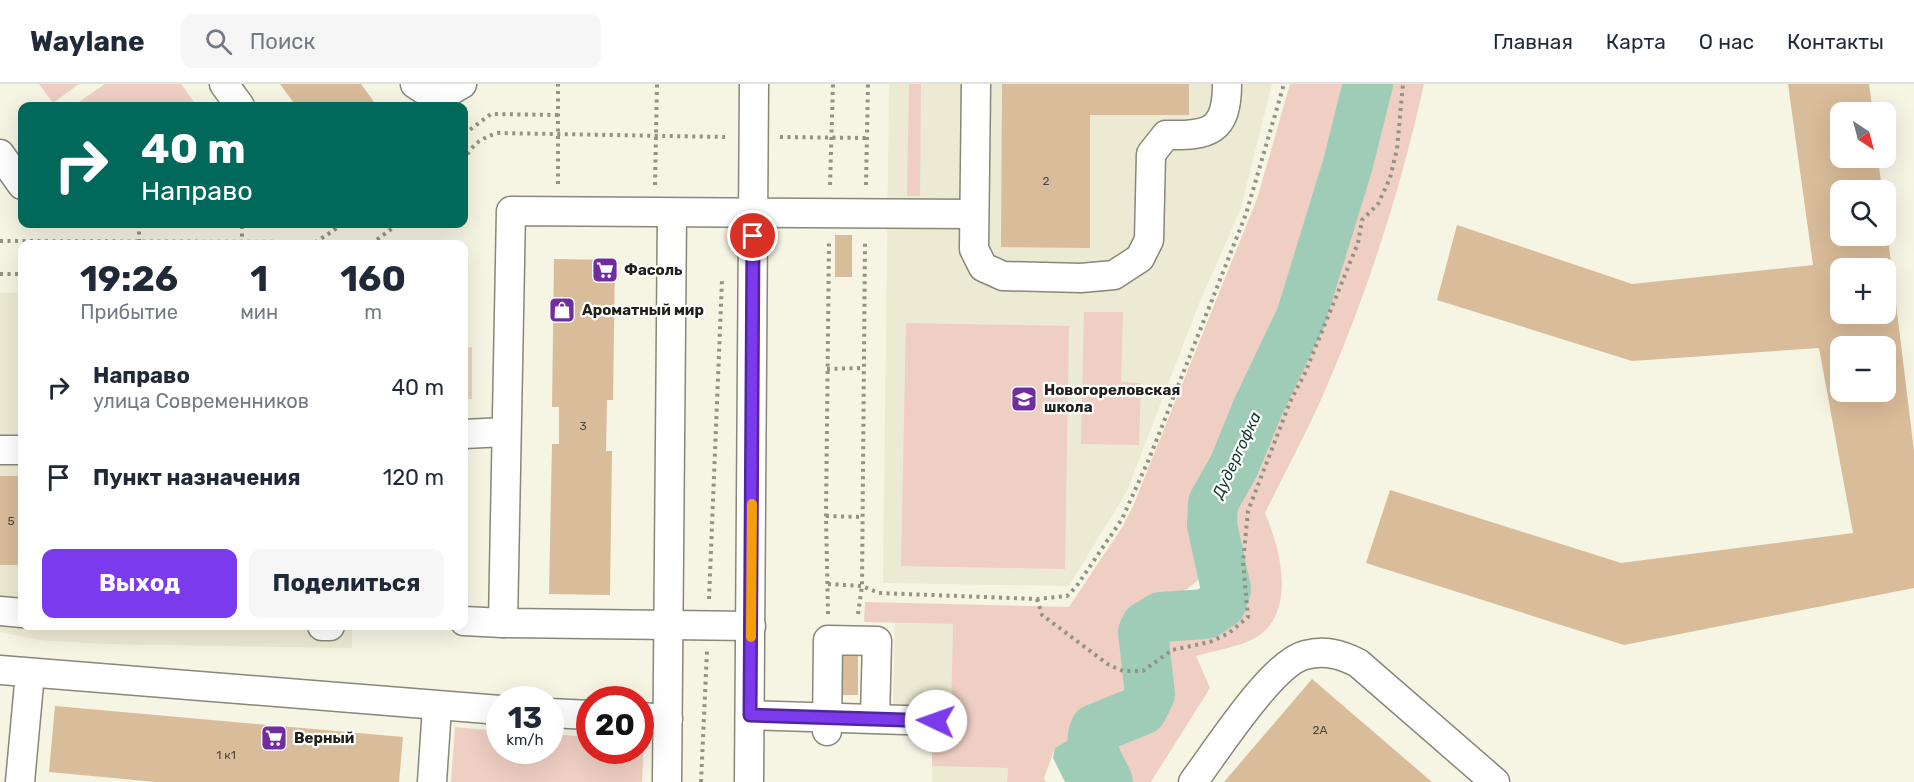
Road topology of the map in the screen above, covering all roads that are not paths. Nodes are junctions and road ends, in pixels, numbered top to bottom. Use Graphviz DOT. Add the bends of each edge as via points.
graph roads {
  1 [pos="224,84"];
  2 [pos="415,84"];
  3 [pos="462,84"];
  4 [pos="754,84"];
  5 [pos="976,84"];
  6 [pos="1227,84"];
  7 [pos="237,102"];
  8 [pos="0,154"];
  9 [pos="18,179"];
  10 [pos="663,212"];
  11 [pos="753,213"];
  12 [pos="973,214"];
  13 [pos="505,432"];
  14 [pos="468,434"];
  15 [pos="0,450"];
  16 [pos="18,450"];
  17 [pos="0,611"];
  18 [pos="18,613"];
  19 [pos="468,621"];
  20 [pos="503,623"];
  21 [pos="669,625"];
  22 [pos="751,626"];
  23 [pos="0,670"];
  24 [pos="30,673"];
  25 [pos="437,707"];
  26 [pos="486,709"];
  27 [pos="750,715"];
  28 [pos="654,718"];
  29 [pos="936,721"];
  30 [pos="887,723"];
  31 [pos="827,724"];
  32 [pos="20,782"];
  33 [pos="432,782"];
  34 [pos="667,782"];
  35 [pos="749,782"];
  36 [pos="1193,782"];
  37 [pos="1495,782"];
  1 -- 7 [label="street"];
  2 -- 3 [label="street" via="432,95 445,94"];
  4 -- 11 [label="street"];
  5 -- 12 [label="street"];
  6 -- 12 [label="street" via="1227,107 1217,124 1192,136 1166,135 1156,144 1151,154 1149,240 1140,258 1114,275 1003,276 983,267 974,249"];
  8 -- 9 [label="street"];
  10 -- 11 [label="street"];
  10 -- 13 [label="street" via="511,211"];
  10 -- 21 [label="street"];
  11 -- 12 [label="street"];
  11 -- 22 [label="street"];
  13 -- 14 [label="street"];
  13 -- 20 [label="street"];
  15 -- 16 [label="street"];
  17 -- 18 [label="street"];
  19 -- 20 [label="street"];
  20 -- 21 [label="street"];
  21 -- 22 [label="street"];
  21 -- 28 [label="street"];
  22 -- 27 [label="street"];
  23 -- 24 [label="street"];
  24 -- 25 [label="street"];
  24 -- 32 [label="street"];
  25 -- 26 [label="street"];
  25 -- 33 [label="street"];
  27 -- 31 [label="street"];
  27 -- 35 [label="street"];
  28 -- 34 [label="street"];
  29 -- 30 [label="street"];
  30 -- 31 [label="street"];
  30 -- 31 [label="street" via="877,641 828,640"];
  36 -- 37 [label="street" via="1275,674 1303,655 1321,653 1338,653 1358,663"];
}
